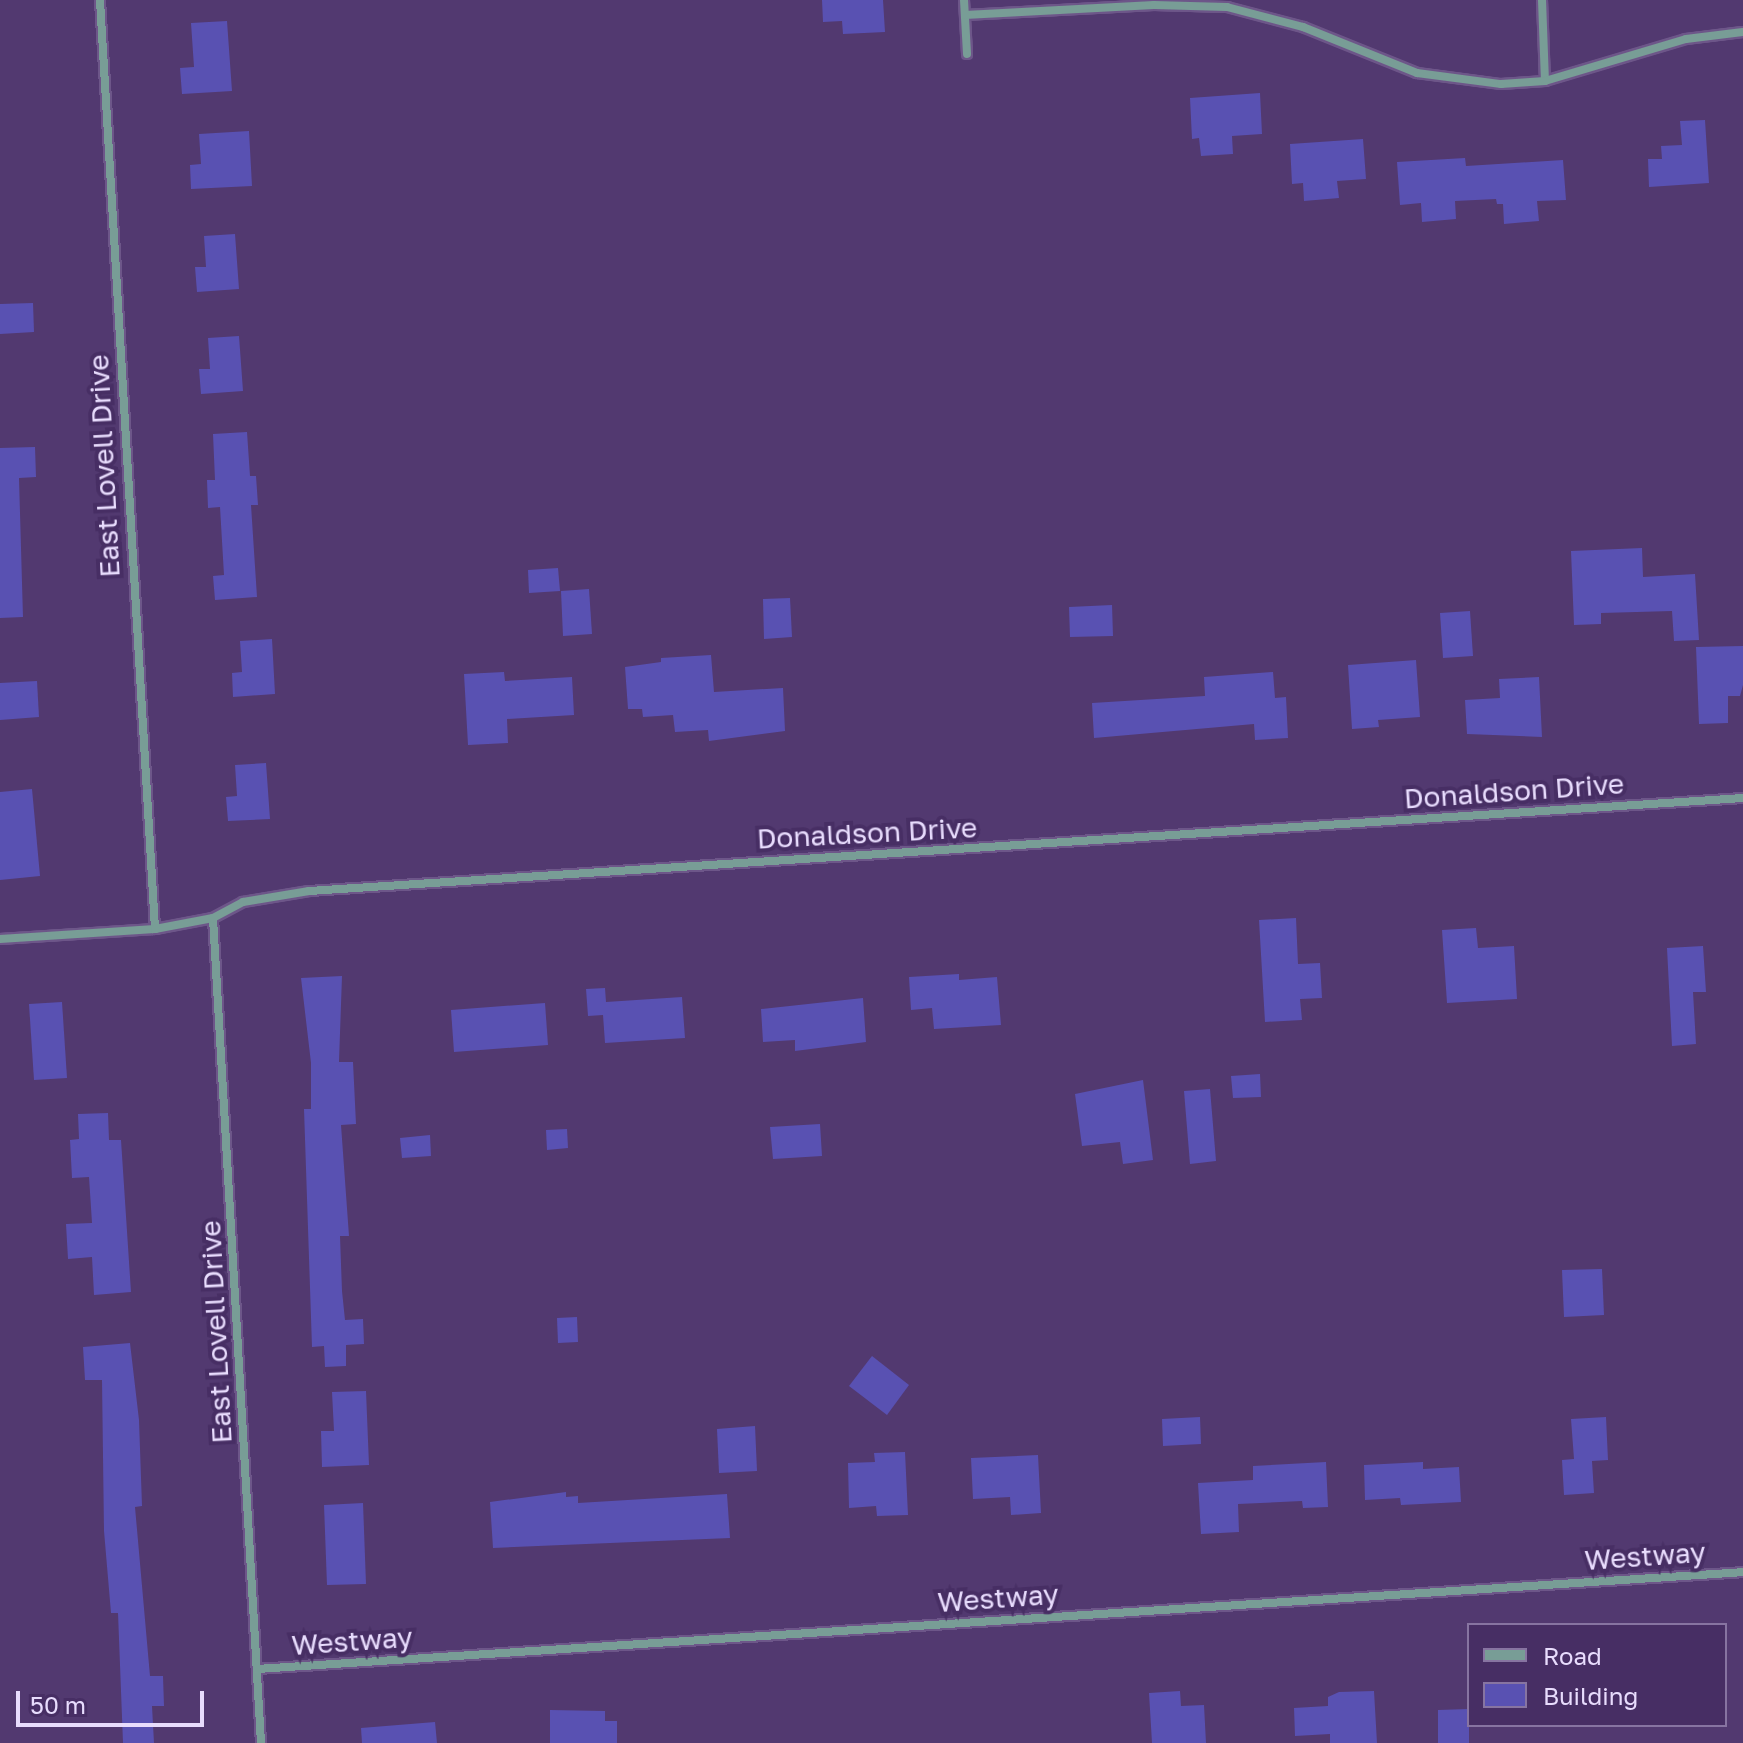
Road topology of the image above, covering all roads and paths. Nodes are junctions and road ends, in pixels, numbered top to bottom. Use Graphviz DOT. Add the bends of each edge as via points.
graph roads {
  1 [pos="100,0"];
  2 [pos="964,0"];
  3 [pos="1542,0"];
  4 [pos="965,15"];
  5 [pos="1743,32"];
  6 [pos="967,54"];
  7 [pos="1545,81"];
  8 [pos="1743,798"];
  9 [pos="213,918"];
  10 [pos="155,929"];
  11 [pos="0,939"];
  12 [pos="1743,1572"];
  13 [pos="257,1669"];
  14 [pos="261,1743"];
  1 -- 10 [label="street, East Lovell Drive"];
  2 -- 4 [label="street"];
  3 -- 7 [label="street"];
  4 -- 6 [label="street"];
  4 -- 7 [label="street" via="1154,5 1227,7 1280,19 1443,80"];
  5 -- 7 [label="street" via="1674,42"];
  8 -- 9 [label="street, Donaldson Drive" via="309,891 243,902"];
  9 -- 10 [label="street, Donaldson Drive"];
  9 -- 13 [label="street, East Lovell Drive"];
  10 -- 11 [label="street, Donaldson Drive"];
  12 -- 13 [label="street, Westway"];
  13 -- 14 [label="street, East Lovell Drive"];
}
